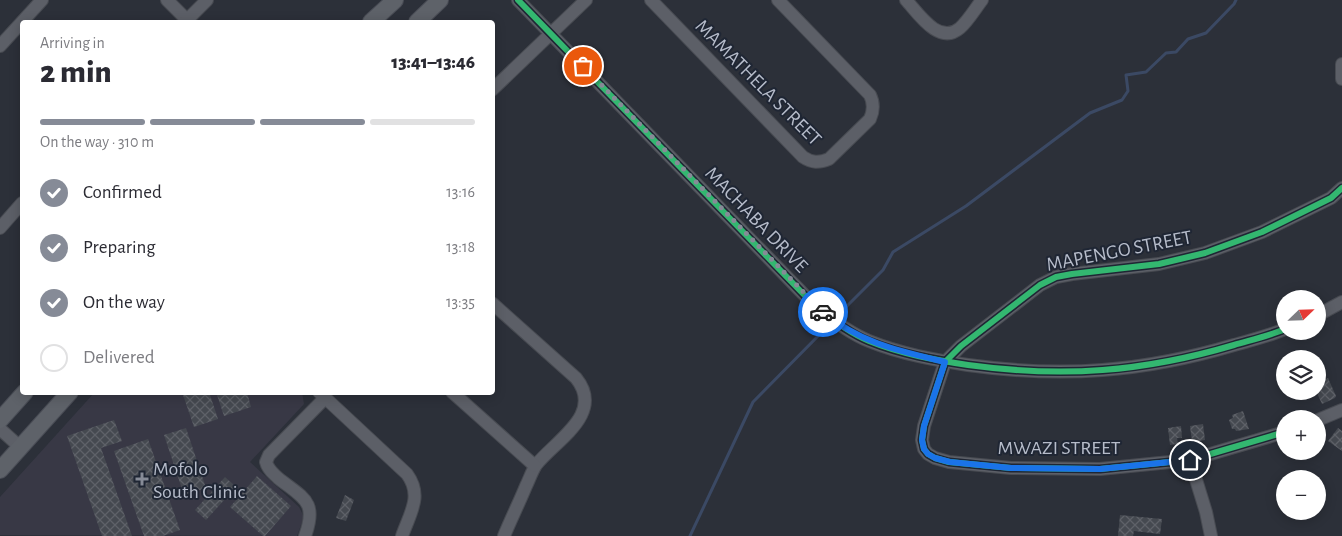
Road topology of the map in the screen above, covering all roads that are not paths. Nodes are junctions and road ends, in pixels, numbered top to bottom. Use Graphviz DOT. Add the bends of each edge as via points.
graph roads {
  1 [pos="42,0"];
  2 [pos="167,0"];
  3 [pos="207,0"];
  4 [pos="394,0"];
  5 [pos="440,0"];
  6 [pos="518,0"];
  7 [pos="586,0"];
  8 [pos="651,0"];
  9 [pos="778,0"];
  10 [pos="906,0"];
  11 [pos="982,0"];
  12 [pos="24,20"];
  13 [pos="185,20"];
  14 [pos="187,20"];
  15 [pos="374,20"];
  16 [pos="419,20"];
  17 [pos="20,24"];
  18 [pos="550,32"];
  19 [pos="0,46"];
  20 [pos="1342,64"];
  21 [pos="1342,79"];
  22 [pos="495,87"];
  23 [pos="1342,188"];
  24 [pos="20,205"];
  25 [pos="0,228"];
  26 [pos="1342,302"];
  27 [pos="495,306"];
  28 [pos="1326,311"];
  29 [pos="1276,332"];
  30 [pos="945,362"];
  31 [pos="22,395"];
  32 [pos="67,395"];
  33 [pos="322,395"];
  34 [pos="455,395"];
  35 [pos="1342,410"];
  36 [pos="1326,417"];
  37 [pos="0,420"];
  38 [pos="0,429"];
  39 [pos="1276,435"];
  40 [pos="20,447"];
  41 [pos="1190,460"];
  42 [pos="535,466"];
  43 [pos="0,470"];
  44 [pos="305,536"];
  45 [pos="402,536"];
  46 [pos="504,536"];
  47 [pos="1211,536"];
  1 -- 12 [label="street"];
  2 -- 13 [label="street"];
  3 -- 14 [label="street"];
  4 -- 15 [label="main road"];
  5 -- 16 [label="main road"];
  6 -- 18 [label="street, MACHABA DRIVE"];
  7 -- 18 [label="street"];
  8 -- 9 [label="street, MAMATHELA STREET" via="808,160 814,162 829,158 870,119 873,107 870,95"];
  10 -- 11 [label="street" via="935,30 948,34 960,28"];
  17 -- 19 [label="street"];
  18 -- 22 [label="street"];
  18 -- 30 [label="street, MACHABA DRIVE" via="830,318 867,341"];
  20 -- 21 [label="street"];
  23 -- 30 [label="street, MAPENGO STREET" via="1331,198 1262,232 1205,253 1159,264 1072,274 1048,281 961,346"];
  24 -- 25 [label="street"];
  26 -- 28 [label="street"];
  27 -- 42 [label="street" via="576,378 586,395 586,407 580,419"];
  29 -- 30 [label="street, MACHABA DRIVE" via="1199,356 1109,371 1017,370"];
  30 -- 41 [label="street, MWAZI STREET" via="922,440 924,449 935,458 1011,468 1100,469"];
  31 -- 37 [label="main road"];
  32 -- 40 [label="main road"];
  33 -- 44 [label="street" via="269,454 266,462 270,471 308,504 311,512"];
  33 -- 45 [label="street" via="407,474 415,486 414,502"];
  34 -- 42 [label="street"];
  35 -- 36 [label="street"];
  38 -- 40 [label="street"];
  39 -- 41 [label="street, MWAZI STREET"];
  40 -- 43 [label="main road"];
  41 -- 47 [label="street"];
  42 -- 46 [label="street"];
}
